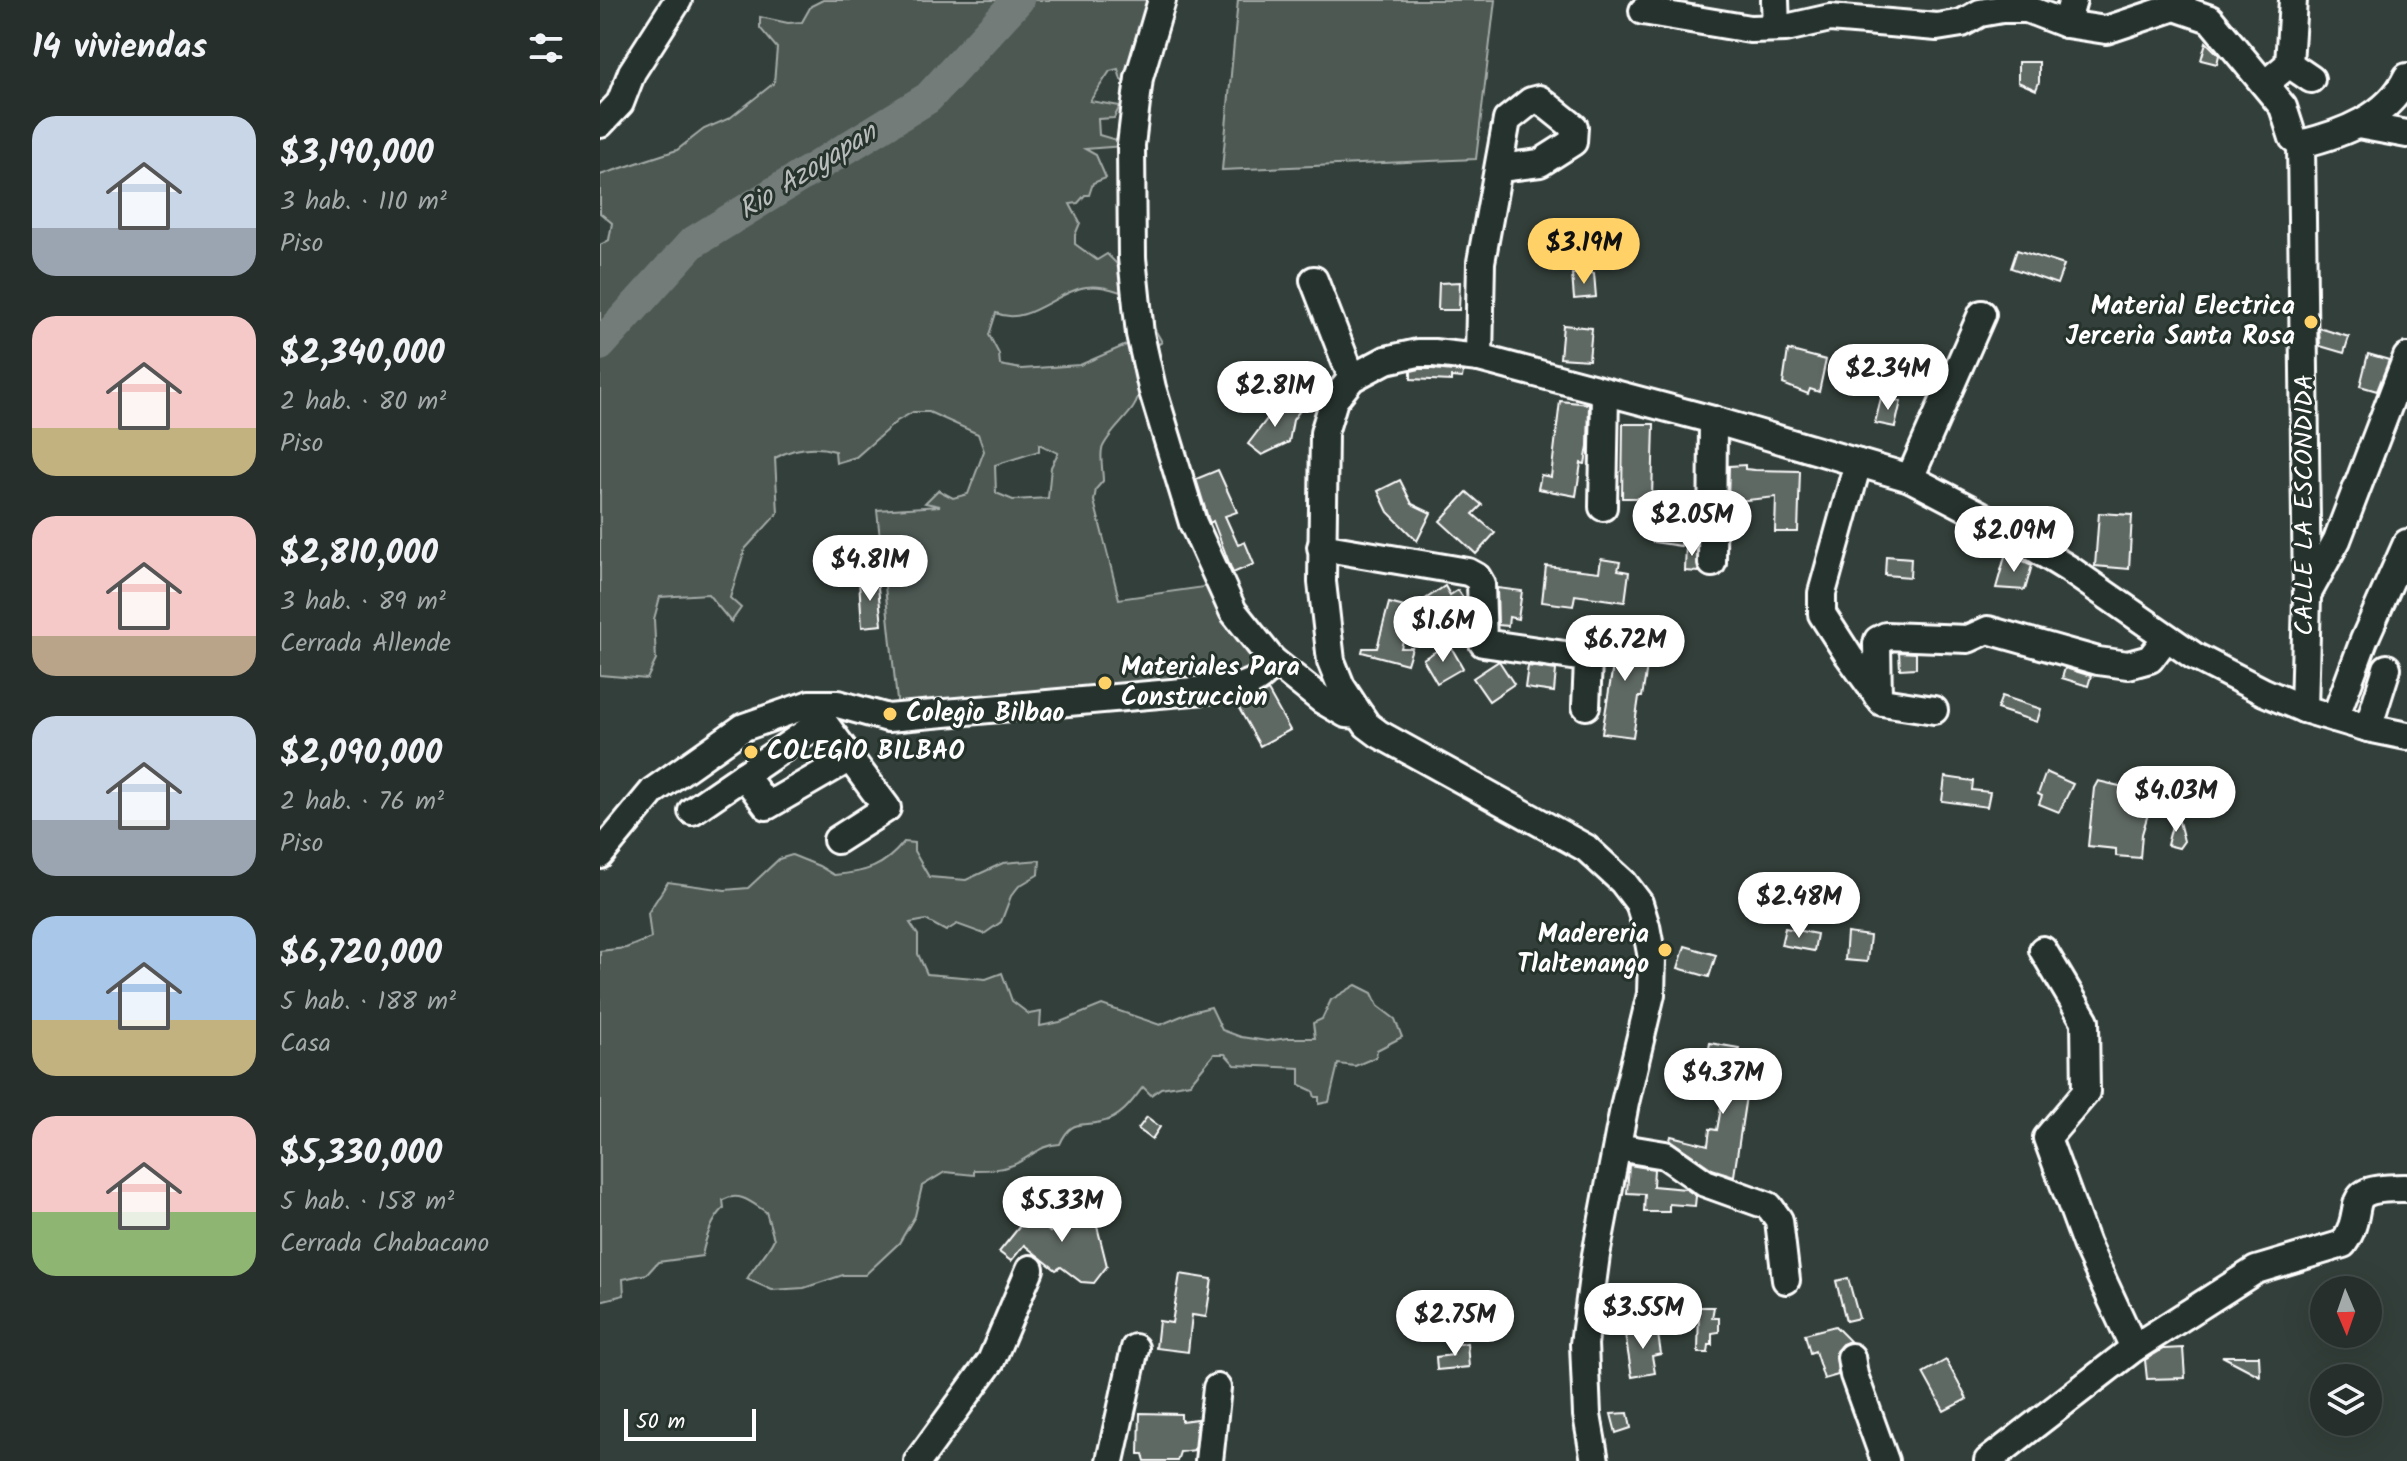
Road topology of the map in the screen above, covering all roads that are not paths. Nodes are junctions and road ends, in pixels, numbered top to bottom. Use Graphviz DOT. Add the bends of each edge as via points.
graph roads {
  1 [pos="678,0"];
  2 [pos="1162,0"];
  3 [pos="1775,0"];
  4 [pos="2293,0"];
  5 [pos="2175,4"];
  6 [pos="2027,5"];
  7 [pos="1979,6"];
  8 [pos="1864,10"];
  9 [pos="1643,11"];
  10 [pos="2069,12"];
  11 [pos="2125,12"];
  12 [pos="1776,28"];
  13 [pos="2289,64"];
  14 [pos="2407,77"];
  15 [pos="2311,79"];
  16 [pos="2265,84"];
  17 [pos="600,124"];
  18 [pos="2358,125"];
  19 [pos="2407,134"];
  20 [pos="2301,144"];
  21 [pos="1500,168"];
  22 [pos="1314,280"];
  23 [pos="1982,314"];
  24 [pos="2407,357"];
  25 [pos="1479,358"];
  26 [pos="1352,378"];
  27 [pos="1605,393"];
  28 [pos="1713,420"];
  29 [pos="1858,463"];
  30 [pos="1910,478"];
  31 [pos="1603,507"];
  32 [pos="2407,543"];
  33 [pos="1321,547"];
  34 [pos="1712,563"];
  35 [pos="2307,596"];
  36 [pos="2166,638"];
  37 [pos="1272,660"];
  38 [pos="2387,668"];
  39 [pos="1878,697"];
  40 [pos="1586,706"];
  41 [pos="2304,709"];
  42 [pos="1934,710"];
  43 [pos="816,712"];
  44 [pos="1360,715"];
  45 [pos="2335,718"];
  46 [pos="2368,728"];
  47 [pos="2407,736"];
  48 [pos="850,758"];
  49 [pos="744,775"];
  50 [pos="692,811"];
  51 [pos="837,840"];
  52 [pos="600,855"];
  53 [pos="2043,950"];
  54 [pos="1617,1147"];
  55 [pos="2407,1188"];
  56 [pos="1030,1269"];
  57 [pos="1786,1280"];
  58 [pos="1135,1348"];
  59 [pos="2134,1348"];
  60 [pos="1851,1357"];
  61 [pos="1217,1388"];
  62 [pos="918,1461"];
  63 [pos="1110,1461"];
  64 [pos="1209,1461"];
  65 [pos="1595,1461"];
  66 [pos="1885,1461"];
  67 [pos="1988,1461"];
  1 -- 17 [label="street" via="632,72 620,103"];
  2 -- 37 [label="street" via="1139,78 1131,145 1132,258 1140,334 1193,523 1233,611"];
  3 -- 12 [label="street"];
  4 -- 13 [label="street"];
  5 -- 11 [label="street"];
  5 -- 16 [label="street" via="2210,19"];
  6 -- 7 [label="street"];
  6 -- 10 [label="street"];
  7 -- 8 [label="street" via="1962,23 1937,27"];
  8 -- 12 [label="street"];
  9 -- 12 [label="street" via="1750,29"];
  10 -- 11 [label="street" via="2106,30"];
  13 -- 15 [label="street"];
  13 -- 16 [label="street"];
  14 -- 18 [label="street" via="2391,103"];
  16 -- 20 [label="street"];
  18 -- 19 [label="street"];
  18 -- 20 [label="street"];
  20 -- 35 [label="street, CALLE LA ESCONDIDA"];
  21 -- 25 [label="street" via="1481,262"];
  22 -- 26 [label="street"];
  23 -- 30 [label="street"];
  24 -- 35 [label="street" via="2337,540"];
  25 -- 26 [label="street" via="1418,353 1386,360"];
  25 -- 27 [label="street"];
  26 -- 33 [label="street" via="1334,400 1324,433"];
  27 -- 28 [label="street"];
  27 -- 31 [label="street"];
  28 -- 29 [label="street"];
  28 -- 34 [label="street"];
  29 -- 30 [label="street"];
  29 -- 39 [label="street" via="1822,614"];
  30 -- 36 [label="street" via="2069,569"];
  32 -- 45 [label="street"];
  33 -- 40 [label="street" via="1477,577 1483,643 1585,658"];
  33 -- 44 [label="street" via="1331,661"];
  35 -- 41 [label="street, CALLE LA ESCONDIDA"];
  36 -- 39 [label="street" via="2150,659 2128,665 1988,630 1968,639 1886,636 1877,644"];
  36 -- 41 [label="street"];
  37 -- 43 [label="street" via="1265,675 1239,687 888,718 838,704"];
  37 -- 44 [label="street" via="1322,700 1346,714"];
  38 -- 46 [label="street"];
  39 -- 42 [label="street" via="1887,705"];
  41 -- 45 [label="street"];
  43 -- 48 [label="street"];
  43 -- 49 [label="street"];
  43 -- 52 [label="street" via="744,727 653,791"];
  44 -- 54 [label="street" via="1379,734 1586,848 1639,903 1649,937 1652,983"];
  45 -- 46 [label="street"];
  46 -- 47 [label="street"];
  48 -- 49 [label="street" via="767,806"];
  48 -- 51 [label="street" via="887,808"];
  49 -- 50 [label="street"];
  53 -- 59 [label="street" via="2085,1021 2086,1092 2047,1138 2086,1244"];
  54 -- 57 [label="street" via="1665,1155 1705,1183 1769,1206 1779,1220"];
  54 -- 65 [label="street" via="1584,1344"];
  55 -- 59 [label="street" via="2378,1187 2360,1196 2343,1244 2256,1270"];
  56 -- 62 [label="street" via="991,1361"];
  58 -- 63 [label="street"];
  59 -- 67 [label="street"];
  60 -- 66 [label="street"];
  61 -- 64 [label="street"];
}
